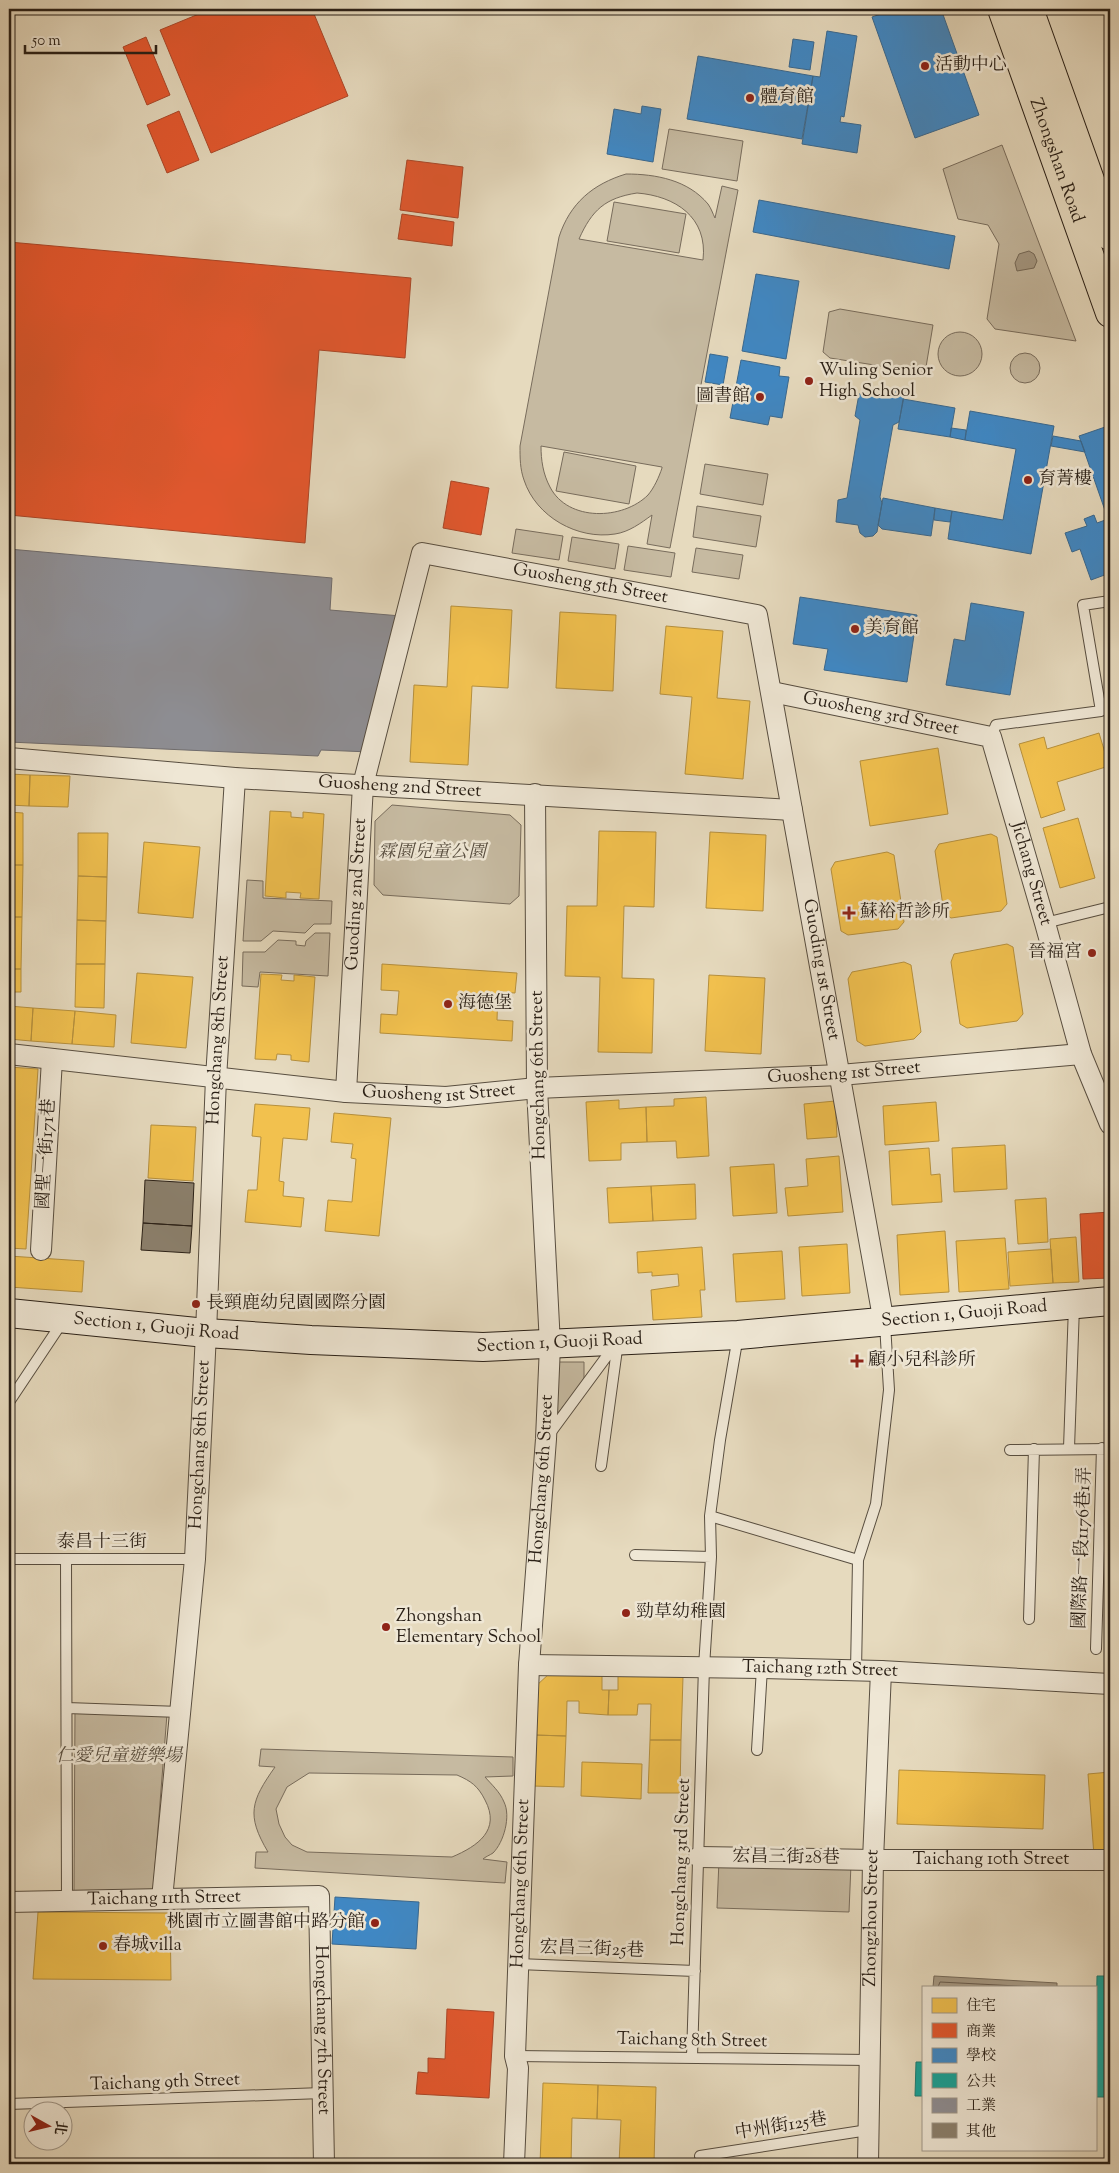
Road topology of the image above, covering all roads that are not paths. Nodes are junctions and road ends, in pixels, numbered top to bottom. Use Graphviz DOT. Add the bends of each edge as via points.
graph roads {
  1 [pos="1002,9"];
  2 [pos="1028,9"];
  3 [pos="1110,236"];
  4 [pos="1110,313"];
  5 [pos="422,553"];
  6 [pos="1110,601"];
  7 [pos="758,615"];
  8 [pos="772,692"];
  9 [pos="991,737"];
  10 [pos="9,758"];
  11 [pos="235,778"];
  12 [pos="363,785"];
  13 [pos="535,794"];
  14 [pos="792,810"];
  15 [pos="1110,907"];
  16 [pos="1045,923"];
  17 [pos="9,1054"];
  18 [pos="1081,1054"];
  19 [pos="52,1059"];
  20 [pos="840,1075"];
  21 [pos="216,1078"];
  22 [pos="538,1088"];
  23 [pos="346,1092"];
  24 [pos="1110,1124"];
  25 [pos="41,1250"];
  26 [pos="1110,1301"];
  27 [pos="1074,1304"];
  28 [pos="9,1314"];
  29 [pos="65,1318"];
  30 [pos="884,1323"];
  31 [pos="206,1333"];
  32 [pos="738,1335"];
  33 [pos="618,1341"];
  34 [pos="550,1345"];
  35 [pos="9,1402"];
  36 [pos="546,1439"];
  37 [pos="1069,1448"];
  38 [pos="1034,1449"];
  39 [pos="1106,1449"];
  40 [pos="1010,1450"];
  41 [pos="601,1466"];
  42 [pos="710,1516"];
  43 [pos="635,1555"];
  44 [pos="711,1557"];
  45 [pos="9,1559"];
  46 [pos="66,1559"];
  47 [pos="195,1559"];
  48 [pos="858,1560"];
  49 [pos="1029,1619"];
  50 [pos="1096,1649"];
  51 [pos="529,1666"];
  52 [pos="704,1667"];
  53 [pos="762,1668"];
  54 [pos="856,1671"];
  55 [pos="881,1672"];
  56 [pos="1110,1684"];
  57 [pos="67,1708"];
  58 [pos="180,1712"];
  59 [pos="756,1750"];
  60 [pos="699,1857"];
  61 [pos="874,1860"];
  62 [pos="1110,1860"];
  63 [pos="319,1896"];
  64 [pos="162,1899"];
  65 [pos="67,1901"];
  66 [pos="9,1902"];
  67 [pos="518,1964"];
  68 [pos="694,1971"];
  69 [pos="515,2056"];
  70 [pos="692,2057"];
  71 [pos="869,2060"];
  72 [pos="322,2093"];
  73 [pos="9,2104"];
  74 [pos="868,2130"];
  75 [pos="700,2156"];
  76 [pos="324,2164"];
  77 [pos="514,2164"];
  78 [pos="868,2164"];
  1 -- 4 [label="main road, Zhongshan Road"];
  2 -- 3 [label="main road, Zhongshan Road"];
  5 -- 7 [label="street, Guosheng 5th Street"];
  5 -- 12 [label="street, Guoding 2nd Street"];
  6 -- 9 [label="lane" via="1083,605 1101,711 996,724"];
  7 -- 8 [label="street, Guoding 1st Street"];
  8 -- 9 [label="street, Guosheng 3rd Street"];
  8 -- 14 [label="street, Guoding 1st Street"];
  9 -- 16 [label="street, Jichang Street"];
  10 -- 11 [label="street, Guosheng 2nd Street"];
  11 -- 12 [label="street, Guosheng 2nd Street"];
  11 -- 21 [label="street, Hongchang 8th Street"];
  12 -- 13 [label="street, Guosheng 2nd Street"];
  12 -- 23 [label="street, Guoding 2nd Street"];
  13 -- 14 [label="street, Guosheng 2nd Street"];
  13 -- 22 [label="street, Hongchang 6th Street"];
  14 -- 20 [label="street, Guoding 1st Street"];
  15 -- 16 [label="lane"];
  16 -- 18 [label="street, Jichang Street"];
  17 -- 19 [label="street, Guosheng 1st Street"];
  18 -- 20 [label="street, Guosheng 1st Street"];
  18 -- 24 [label="street, Jichang Street"];
  19 -- 21 [label="street, Guosheng 1st Street"];
  19 -- 25 [label="street, 國聖一街171巷"];
  20 -- 22 [label="street, Guosheng 1st Street"];
  20 -- 30 [label="street, Guoding 1st Street"];
  21 -- 23 [label="street, Guosheng 1st Street"];
  21 -- 31 [label="street, Hongchang 8th Street"];
  22 -- 23 [label="street, Guosheng 1st Street" via="446,1097"];
  22 -- 34 [label="street, Hongchang 6th Street"];
  26 -- 27 [label="street, Section 1, Guoji Road"];
  27 -- 30 [label="street, Section 1, Guoji Road"];
  27 -- 37 [label="lane"];
  28 -- 29 [label="street, Section 1, Guoji Road"];
  29 -- 31 [label="street, Section 1, Guoji Road"];
  29 -- 35 [label="lane"];
  30 -- 32 [label="street, Section 1, Guoji Road"];
  30 -- 48 [label="lane" via="888,1390 876,1504"];
  31 -- 34 [label="street, Section 1, Guoji Road" via="483,1347"];
  31 -- 47 [label="street, Hongchang 8th Street"];
  32 -- 33 [label="street, Section 1, Guoji Road"];
  32 -- 42 [label="lane, Hongchang 3rd Street"];
  33 -- 34 [label="street, Section 1, Guoji Road"];
  33 -- 36 [label="lane"];
  33 -- 41 [label="lane"];
  34 -- 36 [label="street, Hongchang 6th Street"];
  36 -- 51 [label="street, Hongchang 6th Street"];
  37 -- 38 [label="lane"];
  37 -- 39 [label="lane"];
  38 -- 40 [label="lane"];
  38 -- 49 [label="lane"];
  39 -- 50 [label="lane, 國際路一段1176巷1弄"];
  42 -- 44 [label="lane, Hongchang 3rd Street"];
  42 -- 48 [label="lane"];
  43 -- 44 [label="lane"];
  44 -- 52 [label="lane, Hongchang 3rd Street"];
  45 -- 46 [label="lane, 泰昌十三街"];
  46 -- 47 [label="lane, 泰昌十三街"];
  46 -- 57 [label="lane"];
  47 -- 58 [label="street, Hongchang 8th Street"];
  48 -- 54 [label="lane"];
  51 -- 52 [label="street, Taichang 12th Street"];
  51 -- 67 [label="street, Hongchang 6th Street"];
  52 -- 53 [label="street, Taichang 12th Street"];
  52 -- 60 [label="lane, Hongchang 3rd Street"];
  53 -- 54 [label="street, Taichang 12th Street"];
  53 -- 59 [label="lane"];
  54 -- 55 [label="street, Taichang 12th Street"];
  55 -- 56 [label="street, Taichang 12th Street"];
  55 -- 61 [label="street, Zhongzhou Street"];
  57 -- 58 [label="lane"];
  57 -- 65 [label="lane"];
  58 -- 64 [label="street, Hongchang 8th Street"];
  60 -- 61 [label="street, 宏昌三街28巷"];
  60 -- 68 [label="lane, Hongchang 3rd Street"];
  61 -- 62 [label="street, Taichang 10th Street"];
  61 -- 71 [label="street, Zhongzhou Street"];
  63 -- 64 [label="street, Taichang 11th Street"];
  63 -- 72 [label="street, Hongchang 7th Street"];
  64 -- 65 [label="street, Taichang 11th Street"];
  65 -- 66 [label="street, Taichang 11th Street"];
  67 -- 68 [label="lane, 宏昌三街25巷"];
  67 -- 69 [label="street, Hongchang 6th Street"];
  68 -- 70 [label="lane, Hongchang 3rd Street"];
  69 -- 70 [label="lane, Taichang 8th Street"];
  69 -- 77 [label="street, Hongchang 6th Street" via="518,2068"];
  70 -- 71 [label="lane, Taichang 8th Street"];
  71 -- 74 [label="street, Zhongzhou Street"];
  72 -- 73 [label="lane, Taichang 9th Street"];
  72 -- 76 [label="street, Hongchang 7th Street"];
  74 -- 75 [label="lane, 中州街125巷"];
  74 -- 78 [label="street, Zhongzhou Street"];
}
